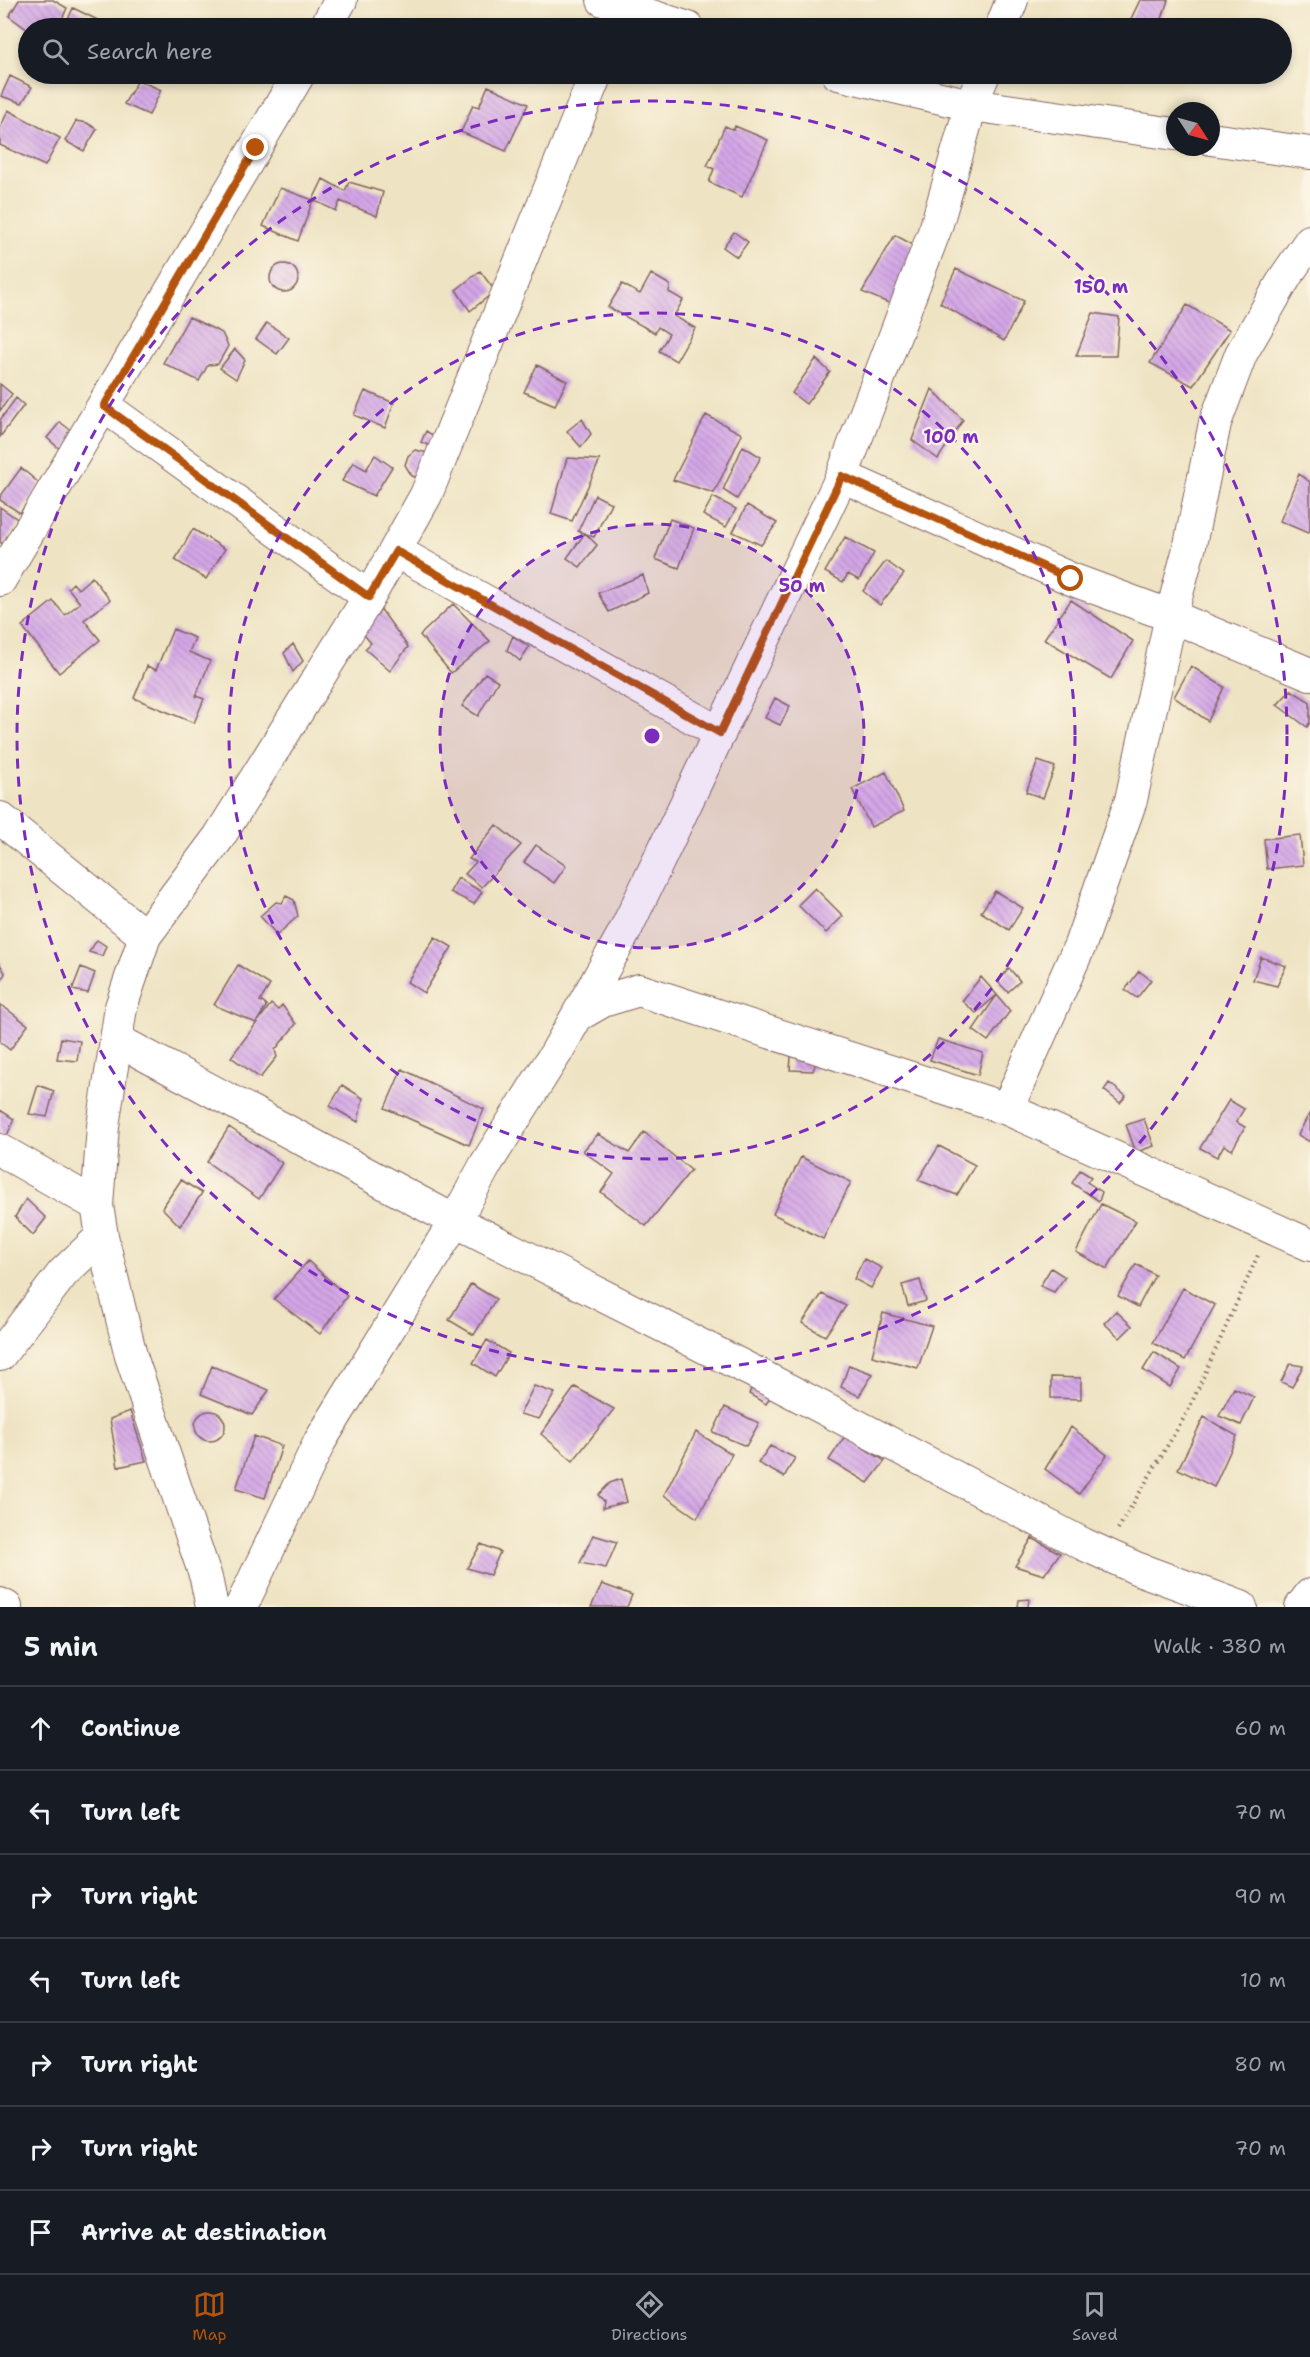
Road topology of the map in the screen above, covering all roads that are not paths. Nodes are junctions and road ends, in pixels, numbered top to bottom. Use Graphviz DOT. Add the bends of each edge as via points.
graph roads {
  1 [pos="341,0"];
  2 [pos="1012,0"];
  3 [pos="614,9"];
  4 [pos="331,18"];
  5 [pos="649,18"];
  6 [pos="1005,18"];
  7 [pos="293,84"];
  8 [pos="592,84"];
  9 [pos="881,84"];
  10 [pos="980,84"];
  11 [pos="971,105"];
  12 [pos="1166,133"];
  13 [pos="1220,140"];
  14 [pos="1310,153"];
  15 [pos="1310,241"];
  16 [pos="104,406"];
  17 [pos="842,476"];
  18 [pos="396,551"];
  19 [pos="0,580"];
  20 [pos="369,597"];
  21 [pos="1171,616"];
  22 [pos="1310,674"];
  23 [pos="720,733"];
  24 [pos="0,818"];
  25 [pos="145,936"];
  26 [pos="578,1016"];
  27 [pos="117,1040"];
  28 [pos="1007,1109"];
  29 [pos="0,1150"];
  30 [pos="97,1205"];
  31 [pos="455,1221"];
  32 [pos="102,1236"];
  33 [pos="1310,1245"];
  34 [pos="0,1355"];
  35 [pos="1310,1595"];
  36 [pos="0,1604"];
  37 [pos="6,1607"];
  38 [pos="212,1607"];
  39 [pos="241,1607"];
  40 [pos="1241,1607"];
  41 [pos="1301,1607"];
  1 -- 4 [label="street"];
  2 -- 6 [label="street"];
  3 -- 5 [label="street"];
  7 -- 16 [label="street"];
  8 -- 18 [label="street" via="430,485"];
  9 -- 11 [label="street"];
  10 -- 11 [label="street"];
  11 -- 12 [label="street"];
  11 -- 17 [label="street" via="936,227"];
  13 -- 14 [label="street"];
  15 -- 21 [label="street" via="1241,354 1215,423"];
  16 -- 19 [label="street"];
  16 -- 20 [label="street"];
  17 -- 21 [label="street" via="1071,579"];
  17 -- 23 [label="street"];
  18 -- 20 [label="street"];
  18 -- 23 [label="street"];
  20 -- 25 [label="street" via="219,837"];
  21 -- 22 [label="street"];
  21 -- 28 [label="street" via="1131,800 1080,945"];
  23 -- 26 [label="street" via="624,933"];
  24 -- 25 [label="street"];
  25 -- 27 [label="street" via="121,1007"];
  26 -- 28 [label="street" via="603,1001 639,990"];
  26 -- 31 [label="street"];
  27 -- 30 [label="street" via="103,1126"];
  27 -- 31 [label="street"];
  28 -- 33 [label="street"];
  29 -- 30 [label="street"];
  30 -- 32 [label="street"];
  31 -- 39 [label="street" via="320,1441"];
  31 -- 40 [label="street" via="1103,1553"];
  32 -- 34 [label="street" via="63,1273"];
  32 -- 38 [label="street" via="131,1356 206,1578"];
  35 -- 41 [label="street"];
  36 -- 37 [label="street"];
}
